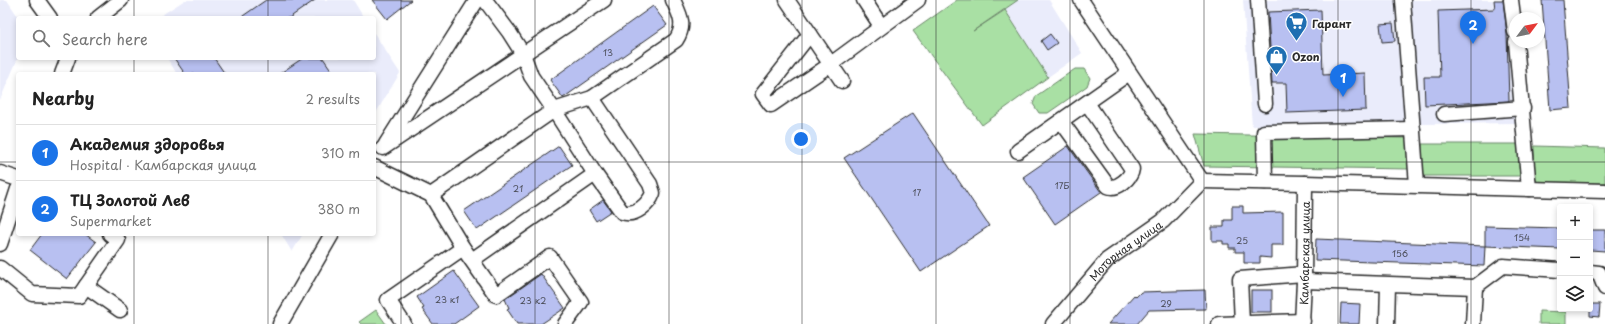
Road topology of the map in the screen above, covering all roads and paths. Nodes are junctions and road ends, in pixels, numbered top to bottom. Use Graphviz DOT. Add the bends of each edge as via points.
graph roads {
  1 [pos="37,0"];
  2 [pos="121,0"];
  3 [pos="477,0"];
  4 [pos="485,0"];
  5 [pos="604,0"];
  6 [pos="673,0"];
  7 [pos="787,0"];
  8 [pos="864,0"];
  9 [pos="918,0"];
  10 [pos="1081,0"];
  11 [pos="1258,0"];
  12 [pos="1403,0"];
  13 [pos="1512,0"];
  14 [pos="1513,12"];
  15 [pos="49,16"];
  16 [pos="101,16"];
  17 [pos="881,26"];
  18 [pos="810,34"];
  19 [pos="1517,48"];
  20 [pos="523,54"];
  21 [pos="67,60"];
  22 [pos="831,64"];
  23 [pos="63,72"];
  24 [pos="1129,73"];
  25 [pos="842,81"];
  26 [pos="592,98"];
  27 [pos="1086,103"];
  28 [pos="1265,104"];
  29 [pos="1523,108"];
  30 [pos="554,110"];
  31 [pos="1444,114"];
  32 [pos="1061,121"];
  33 [pos="1413,129"];
  34 [pos="383,148"];
  35 [pos="1018,151"];
  36 [pos="376,160"];
  37 [pos="376,168"];
  38 [pos="0,173"];
  39 [pos="595,174"];
  40 [pos="16,178"];
  41 [pos="1202,182"];
  42 [pos="1264,182"];
  43 [pos="1305,183"];
  44 [pos="1417,185"];
  45 [pos="1529,189"];
  46 [pos="1605,191"];
  47 [pos="16,195"];
  48 [pos="431,195"];
  49 [pos="113,236"];
  50 [pos="331,236"];
  51 [pos="0,244"];
  52 [pos="463,248"];
  53 [pos="472,260"];
  54 [pos="0,268"];
  55 [pos="1557,270"];
  56 [pos="1593,272"];
  57 [pos="1304,277"];
  58 [pos="1388,285"];
  59 [pos="86,286"];
  60 [pos="1475,287"];
  61 [pos="1605,288"];
  62 [pos="120,310"];
  63 [pos="1242,323"];
  64 [pos="1302,323"];
  65 [pos="280,324"];
  66 [pos="404,324"];
  67 [pos="565,324"];
  68 [pos="1053,324"];
  69 [pos="1219,324"];
  70 [pos="1388,324"];
  71 [pos="1473,324"];
  1 -- 15 [label="street"];
  2 -- 16 [label="street"];
  3 -- 34 [label="street"];
  4 -- 20 [label="street"];
  5 -- 20 [label="street"];
  6 -- 26 [label="street" via="682,25 676,40"];
  7 -- 18 [label="street"];
  8 -- 17 [label="street"];
  9 -- 17 [label="street"];
  10 -- 24 [label="street"];
  11 -- 28 [label="street"];
  12 -- 33 [label="street"];
  13 -- 14 [label="street"];
  17 -- 22 [label="street"];
  18 -- 22 [label="street"];
  18 -- 22 [label="street" via="763,94 771,105"];
  19 -- 29 [label="street"];
  20 -- 30 [label="street" via="531,76"];
  20 -- 34 [label="street"];
  21 -- 23 [label="street"];
  22 -- 25 [label="street"];
  24 -- 27 [label="street"];
  24 -- 41 [label="street"];
  26 -- 30 [label="street"];
  26 -- 39 [label="street" via="650,184 653,193 637,211 622,212"];
  27 -- 32 [label="street"];
  27 -- 32 [label="street" via="1132,169 1119,184 1114,187 1108,186"];
  29 -- 31 [label="street"];
  29 -- 45 [label="street"];
  30 -- 39 [label="street"];
  30 -- 48 [label="street"];
  32 -- 35 [label="street"];
  33 -- 42 [label="street" via="1264,132"];
  33 -- 44 [label="street"];
  34 -- 36 [label="street"];
  37 -- 48 [label="street"];
  38 -- 40 [label="street"];
  39 -- 53 [label="street"];
  41 -- 42 [label="street"];
  41 -- 68 [label="street, Моторная улица" via="1163,221 1107,260"];
  42 -- 43 [label="street"];
  43 -- 44 [label="street"];
  43 -- 57 [label="street, Камбарская улица"];
  44 -- 45 [label="street"];
  45 -- 46 [label="street"];
  47 -- 51 [label="street"];
  48 -- 52 [label="street"];
  49 -- 59 [label="street" via="118,240"];
  50 -- 65 [label="street"];
  52 -- 53 [label="street"];
  52 -- 66 [label="street" via="388,300"];
  53 -- 67 [label="street" via="496,295 550,257 581,302"];
  54 -- 59 [label="street" via="32,294 79,296"];
  55 -- 60 [label="street" via="1503,266"];
  56 -- 61 [label="street" via="1599,273"];
  57 -- 58 [label="street"];
  57 -- 63 [label="street" via="1240,279"];
  57 -- 64 [label="street, Камбарская улица"];
  58 -- 60 [label="street"];
  58 -- 70 [label="street"];
  59 -- 62 [label="street"];
  60 -- 71 [label="street"];
  63 -- 64 [label="street"];
  63 -- 69 [label="street"];
}
